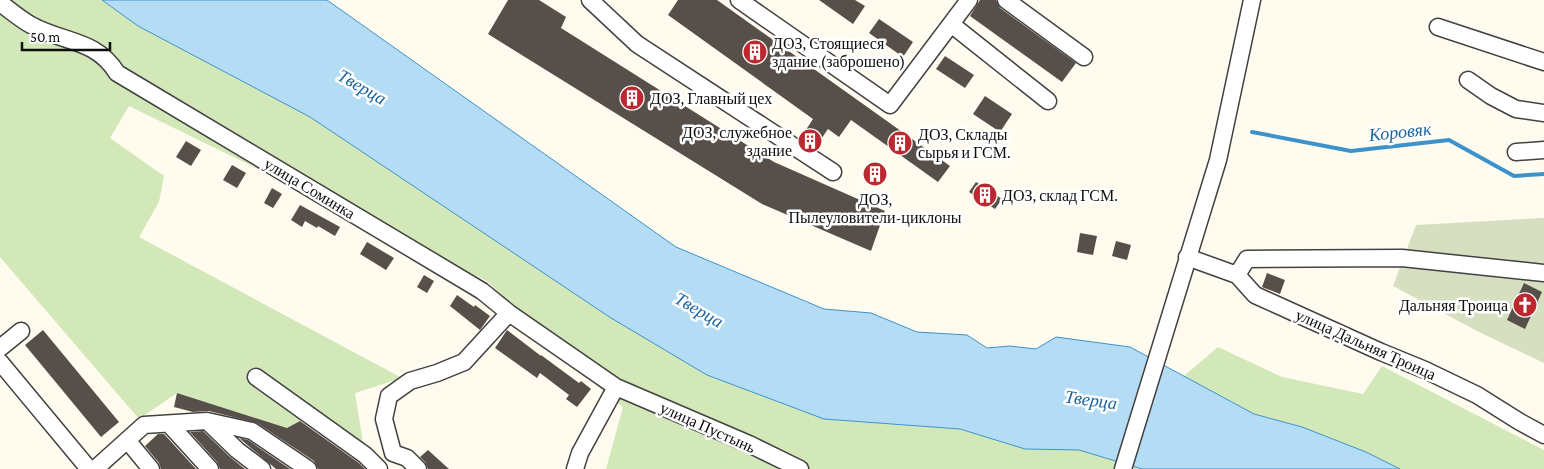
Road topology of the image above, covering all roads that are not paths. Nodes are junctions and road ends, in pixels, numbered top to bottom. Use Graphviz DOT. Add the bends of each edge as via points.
graph roads {
  1 [pos="590,0"];
  2 [pos="739,0"];
  3 [pos="969,0"];
  4 [pos="1006,0"];
  5 [pos="1252,0"];
  6 [pos="0,3"];
  7 [pos="951,24"];
  8 [pos="1438,28"];
  9 [pos="1084,57"];
  10 [pos="1544,62"];
  11 [pos="1468,80"];
  12 [pos="1048,101"];
  13 [pos="1544,113"];
  14 [pos="1544,150"];
  15 [pos="1516,152"];
  16 [pos="833,172"];
  17 [pos="1188,258"];
  18 [pos="1544,273"];
  19 [pos="1237,275"];
  20 [pos="509,313"];
  21 [pos="21,331"];
  22 [pos="0,348"];
  23 [pos="0,362"];
  24 [pos="256,377"];
  25 [pos="616,387"];
  26 [pos="207,421"];
  27 [pos="170,424"];
  28 [pos="1544,435"];
  29 [pos="127,440"];
  30 [pos="89,469"];
  31 [pos="95,469"];
  32 [pos="151,469"];
  33 [pos="210,469"];
  34 [pos="262,469"];
  35 [pos="308,469"];
  36 [pos="379,469"];
  37 [pos="418,469"];
  38 [pos="575,469"];
  39 [pos="800,469"];
  40 [pos="1123,469"];
  1 -- 16 [label="street" via="637,44"];
  2 -- 7 [label="street" via="890,105"];
  3 -- 7 [label="street"];
  4 -- 9 [label="street"];
  5 -- 17 [label="street" via="1218,160"];
  6 -- 20 [label="street, улица Соминка" via="31,25 90,47 109,61 117,73 482,290"];
  7 -- 12 [label="street"];
  8 -- 10 [label="street"];
  11 -- 13 [label="street" via="1516,109"];
  14 -- 15 [label="street"];
  17 -- 19 [label="street, улица Дальняя Троица"];
  17 -- 40 [label="street"];
  18 -- 19 [label="street" via="1402,258 1338,258 1247,259"];
  19 -- 28 [label="street, улица Дальняя Троица" via="1255,295 1477,395"];
  20 -- 25 [label="street, улица Соминка"];
  20 -- 37 [label="street" via="464,362 410,381 389,396 384,419 393,453 407,458"];
  21 -- 22 [label="street"];
  23 -- 30 [label="street"];
  24 -- 36 [label="street" via="365,455"];
  25 -- 38 [label="street" via="580,453"];
  25 -- 39 [label="street, улица Пустынь"];
  26 -- 27 [label="street"];
  26 -- 34 [label="street"];
  26 -- 35 [label="street" via="252,431"];
  27 -- 29 [label="street" via="144,425"];
  27 -- 33 [label="street"];
  29 -- 31 [label="street"];
  29 -- 32 [label="street"];
}
